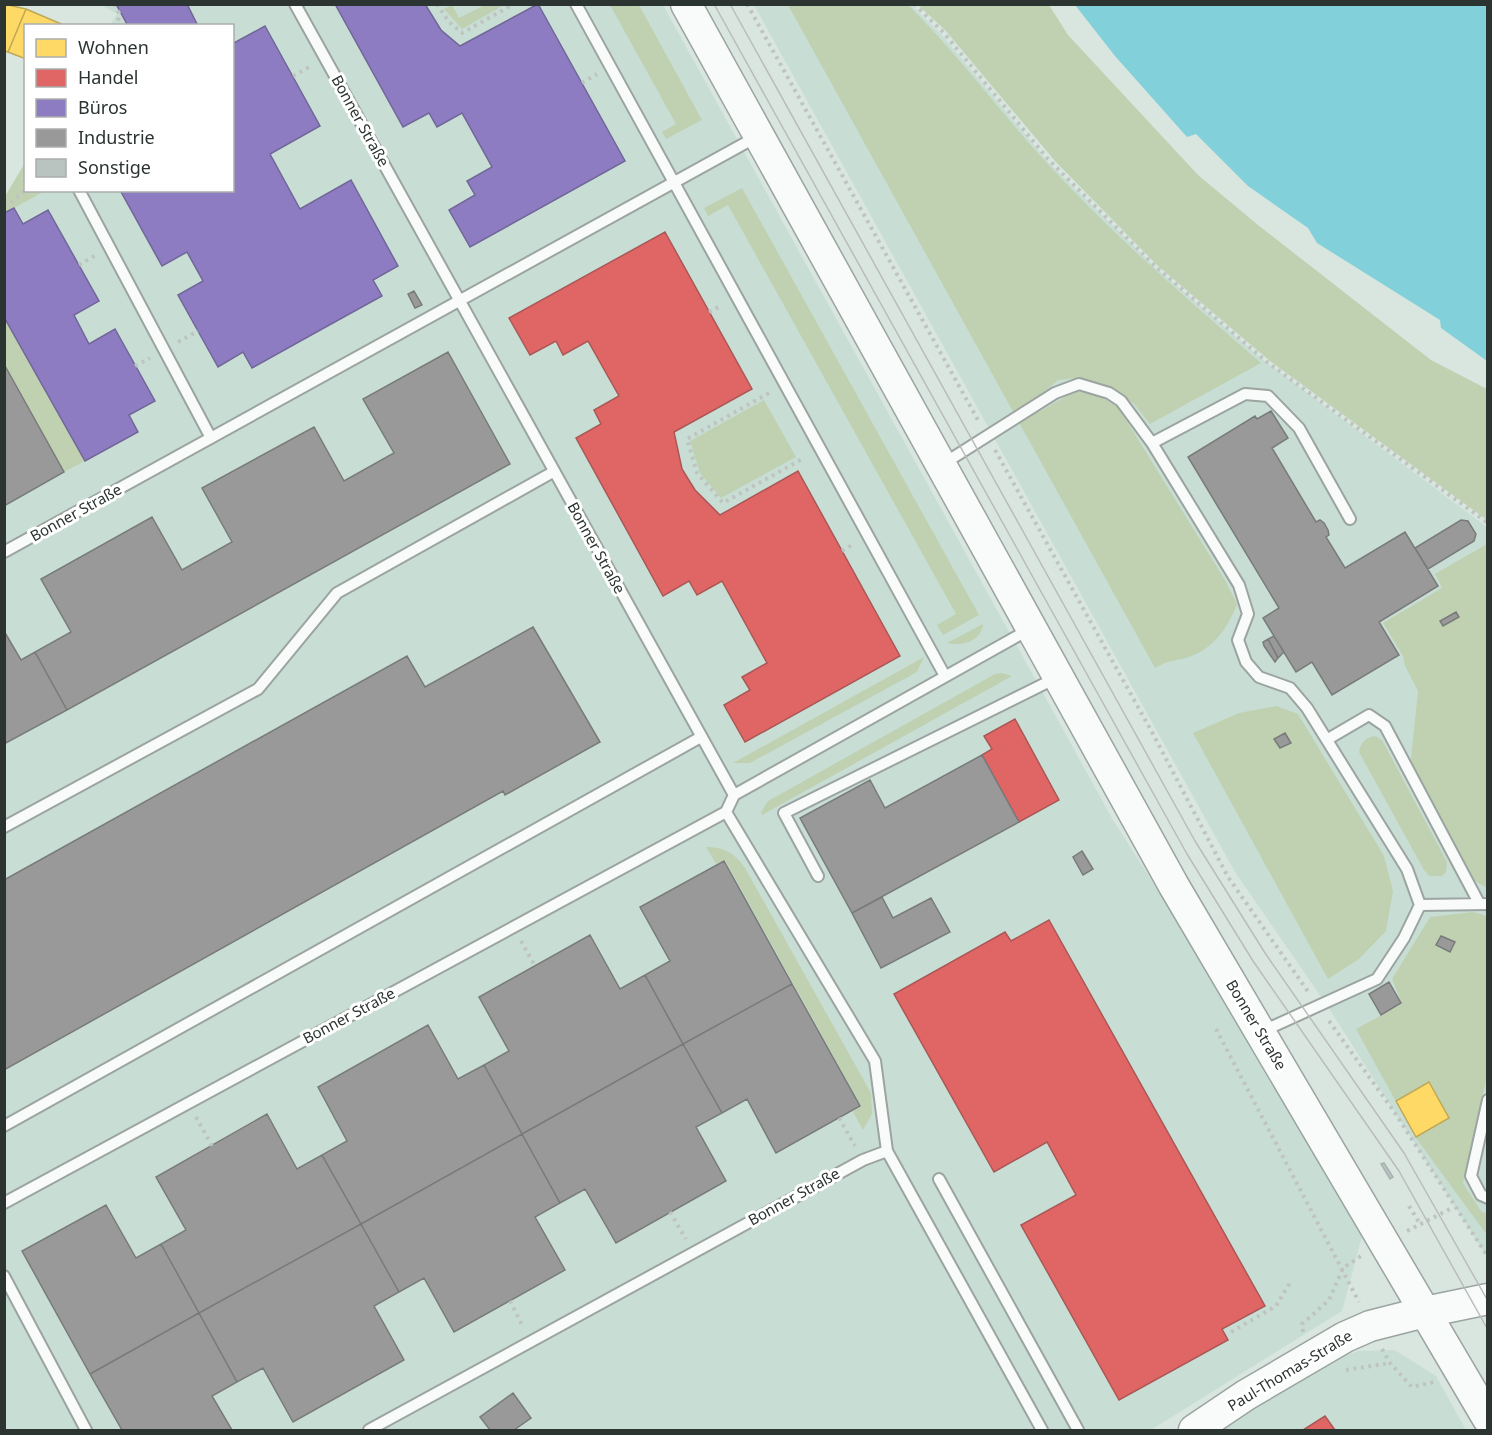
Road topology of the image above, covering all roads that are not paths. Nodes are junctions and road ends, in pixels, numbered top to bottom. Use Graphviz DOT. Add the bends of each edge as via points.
graph roads {
  1 [pos="296,4"];
  2 [pos="576,4"];
  3 [pos="686,4"];
  4 [pos="759,136"];
  5 [pos="675,182"];
  6 [pos="80,192"];
  7 [pos="458,302"];
  8 [pos="211,438"];
  9 [pos="1152,443"];
  10 [pos="942,465"];
  11 [pos="553,472"];
  12 [pos="1350,519"];
  13 [pos="4,552"];
  14 [pos="1030,629"];
  15 [pos="945,676"];
  16 [pos="1058,677"];
  17 [pos="701,737"];
  18 [pos="1328,739"];
  19 [pos="734,795"];
  20 [pos="726,812"];
  21 [pos="4,827"];
  22 [pos="818,876"];
  23 [pos="1483,903"];
  24 [pos="1420,905"];
  25 [pos="1260,1032"];
  26 [pos="1488,1100"];
  27 [pos="4,1126"];
  28 [pos="887,1151"];
  29 [pos="939,1179"];
  30 [pos="1488,1198"];
  31 [pos="4,1203"];
  32 [pos="4,1276"];
  33 [pos="1488,1299"];
  34 [pos="1425,1312"];
  35 [pos="1488,1419"];
  36 [pos="86,1431"];
  37 [pos="369,1431"];
  38 [pos="1042,1431"];
  39 [pos="1078,1431"];
  40 [pos="1194,1431"];
  1 -- 7 [label="lane, Bonner Straße"];
  2 -- 5 [label="lane"];
  3 -- 4 [label="main road, Bonner Straße"];
  4 -- 5 [label="lane, Bonner Straße"];
  4 -- 10 [label="main road, Bonner Straße"];
  5 -- 7 [label="lane, Bonner Straße"];
  5 -- 15 [label="lane"];
  6 -- 8 [label="lane"];
  7 -- 8 [label="lane, Bonner Straße"];
  7 -- 11 [label="lane, Bonner Straße"];
  8 -- 13 [label="lane, Bonner Straße"];
  9 -- 10 [label="lane" via="1121,401 1079,384 1055,393"];
  9 -- 12 [label="lane" via="1245,394 1268,396 1299,428"];
  9 -- 18 [label="lane" via="1239,585 1248,614 1238,640 1245,662 1258,677 1290,688"];
  10 -- 14 [label="main road, Bonner Straße"];
  11 -- 17 [label="lane, Bonner Straße"];
  11 -- 21 [label="lane" via="337,593 258,689"];
  14 -- 15 [label="lane"];
  14 -- 16 [label="main road, Bonner Straße"];
  15 -- 19 [label="lane"];
  16 -- 22 [label="lane" via="784,813"];
  16 -- 25 [label="main road, Bonner Straße"];
  17 -- 19 [label="lane, Bonner Straße"];
  17 -- 27 [label="lane"];
  18 -- 23 [label="lane" via="1369,715 1385,726"];
  18 -- 24 [label="lane" via="1407,869"];
  19 -- 20 [label="lane"];
  20 -- 28 [label="lane" via="875,1061"];
  20 -- 31 [label="lane, Bonner Straße"];
  23 -- 24 [label="lane"];
  24 -- 25 [label="lane" via="1377,979"];
  25 -- 34 [label="main road, Bonner Straße"];
  26 -- 30 [label="lane" via="1471,1176 1481,1195"];
  28 -- 37 [label="lane, Bonner Straße" via="863,1160"];
  28 -- 38 [label="lane"];
  29 -- 39 [label="lane"];
  32 -- 36 [label="lane"];
  33 -- 34 [label="main road, Paul-Thomas-Straße"];
  34 -- 35 [label="main road, Bonner Straße"];
  34 -- 40 [label="main road, Paul-Thomas-Straße" via="1370,1326 1345,1337 1246,1395"];
}
